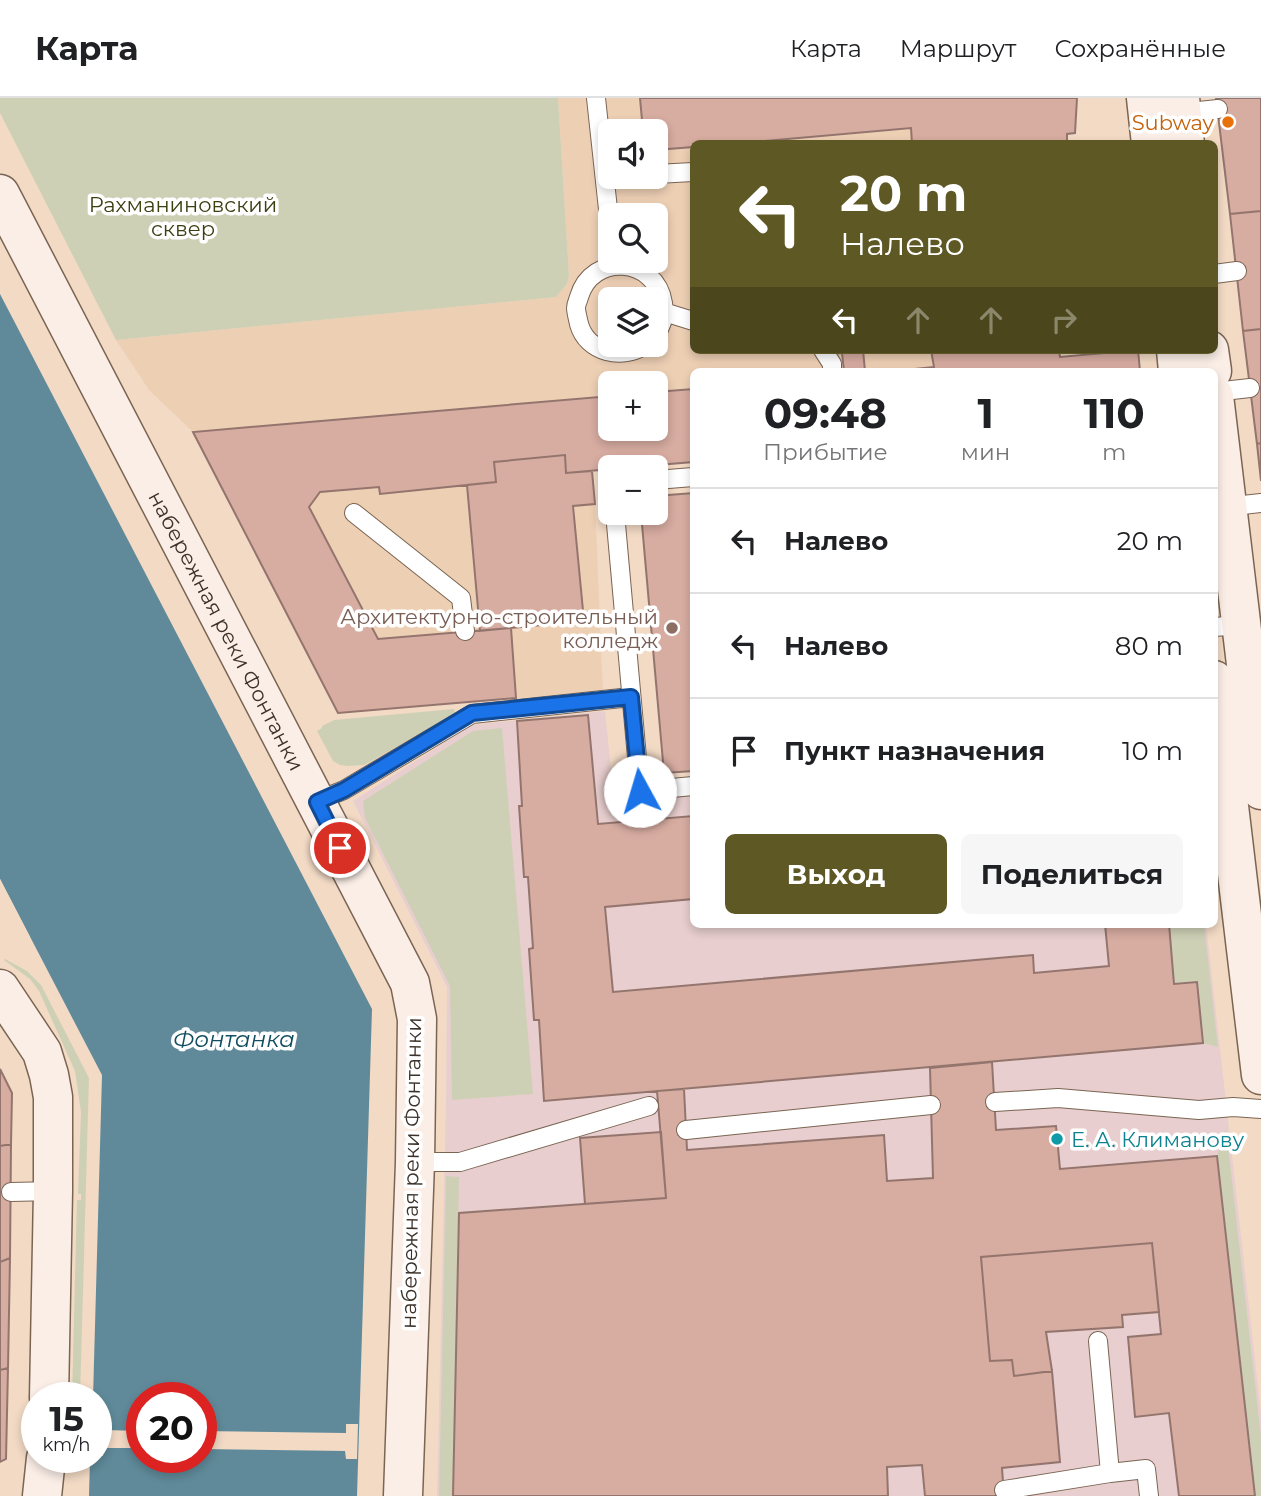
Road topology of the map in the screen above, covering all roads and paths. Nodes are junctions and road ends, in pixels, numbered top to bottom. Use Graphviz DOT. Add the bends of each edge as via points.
graph roads {
  1 [pos="596,98"];
  2 [pos="600,119"];
  3 [pos="690,172"];
  4 [pos="668,173"];
  5 [pos="0,194"];
  6 [pos="598,271"];
  7 [pos="1237,271"];
  8 [pos="644,273"];
  9 [pos="1218,273"];
  10 [pos="658,287"];
  11 [pos="668,313"];
  12 [pos="690,320"];
  13 [pos="598,347"];
  14 [pos="1223,408"];
  15 [pos="690,477"];
  16 [pos="668,479"];
  17 [pos="1234,506"];
  18 [pos="354,513"];
  19 [pos="616,525"];
  20 [pos="1228,626"];
  21 [pos="464,631"];
  22 [pos="631,697"];
  23 [pos="1236,704"];
  24 [pos="690,786"];
  25 [pos="1261,790"];
  26 [pos="317,802"];
  27 [pos="0,989"];
  28 [pos="1261,1075"];
  29 [pos="995,1101"];
  30 [pos="931,1105"];
  31 [pos="649,1106"];
  32 [pos="1261,1109"];
  33 [pos="686,1130"];
  34 [pos="415,1162"];
  35 [pos="53,1191"];
  36 [pos="11,1192"];
  37 [pos="1098,1341"];
  38 [pos="49,1382"];
  39 [pos="44,1473"];
  40 [pos="1110,1473"];
  41 [pos="1004,1490"];
  42 [pos="42,1496"];
  43 [pos="403,1496"];
  44 [pos="1149,1496"];
  1 -- 2 [label="lane"];
  3 -- 4 [label="lane"];
  5 -- 26 [label="street, набережная реки Фонтанки"];
  6 -- 13 [label="lane" via="582,288 573,330"];
  7 -- 9 [label="lane"];
  8 -- 10 [label="lane"];
  11 -- 12 [label="lane"];
  14 -- 17 [label="street"];
  15 -- 16 [label="lane"];
  17 -- 20 [label="street"];
  18 -- 21 [label="lane" via="461,598"];
  19 -- 22 [label="lane"];
  20 -- 23 [label="street"];
  22 -- 24 [label="lane" via="640,791"];
  22 -- 26 [label="lane" via="471,708 344,790"];
  23 -- 25 [label="street"];
  23 -- 28 [label="street"];
  26 -- 34 [label="street, набережная реки Фонтанки" via="410,983 417,1019"];
  27 -- 35 [label="street" via="42,1052 50,1075"];
  29 -- 32 [label="lane" via="1058,1098 1199,1110"];
  30 -- 33 [label="lane"];
  31 -- 34 [label="lane" via="460,1162"];
  34 -- 43 [label="street, набережная реки Фонтанки"];
  35 -- 36 [label="lane"];
  35 -- 38 [label="street"];
  37 -- 40 [label="lane"];
  39 -- 42 [label="street"];
  40 -- 41 [label="lane"];
  40 -- 44 [label="lane" via="1146,1469"];
}
